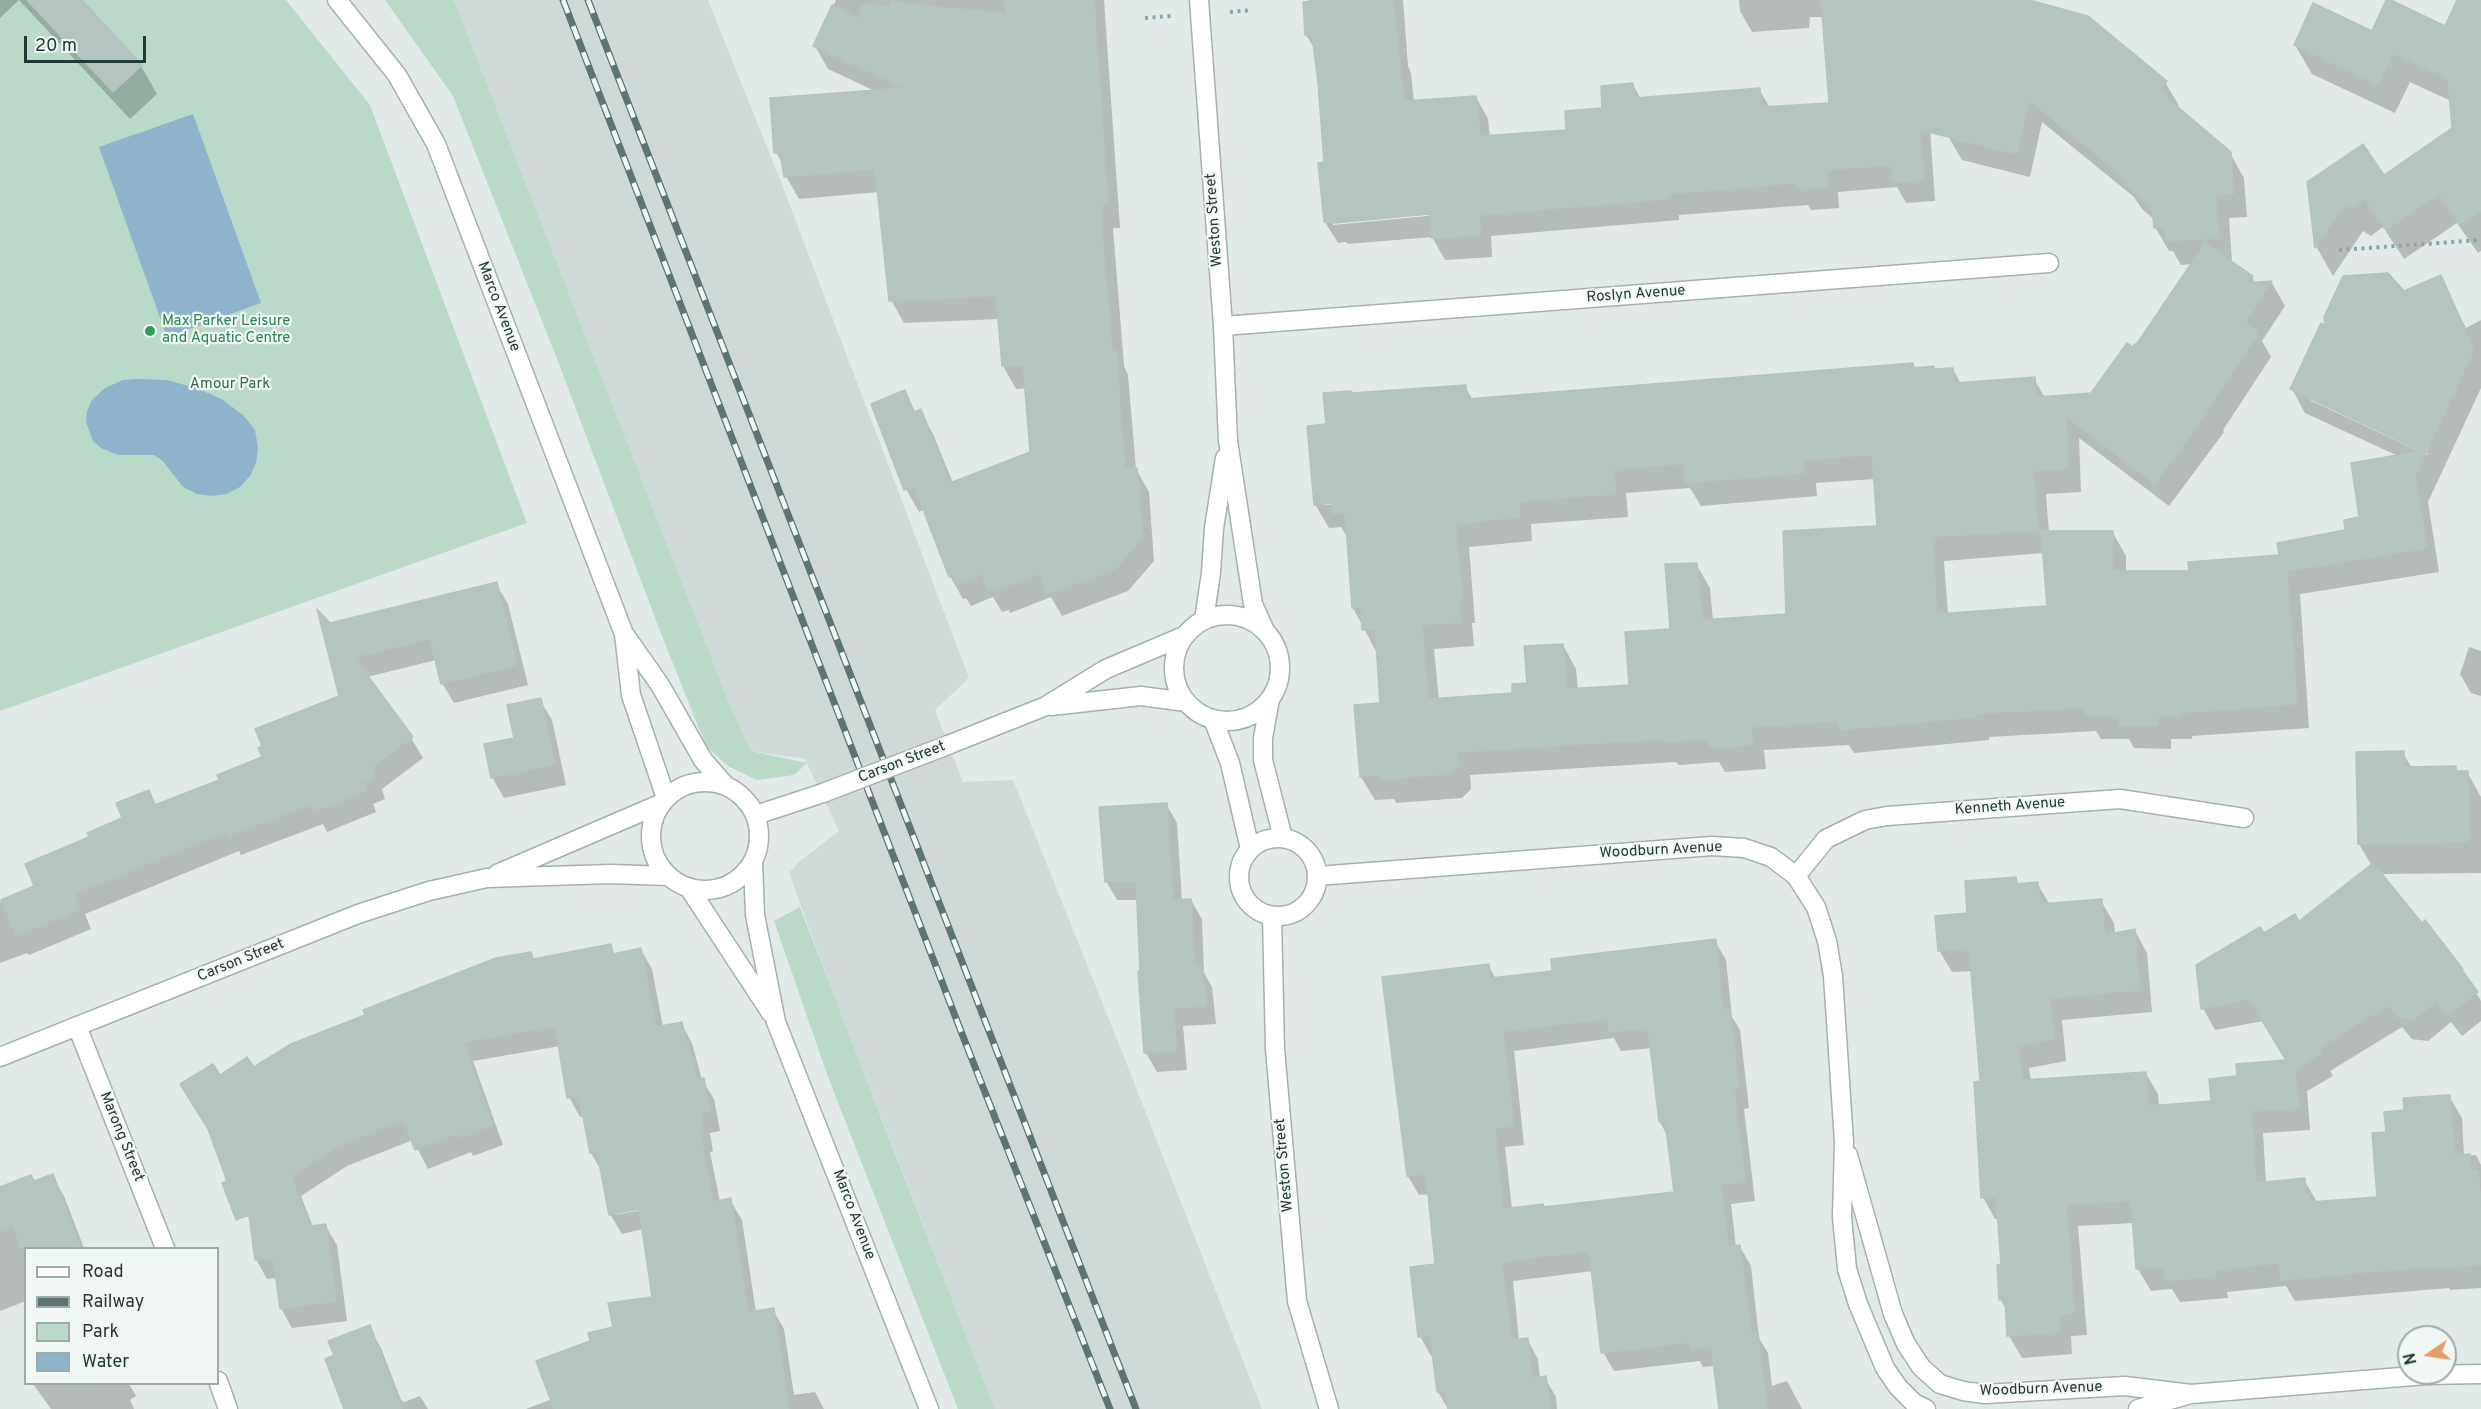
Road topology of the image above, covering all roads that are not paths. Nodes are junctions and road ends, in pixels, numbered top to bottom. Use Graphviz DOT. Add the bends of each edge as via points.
graph roads {
  1 [pos="337,0"];
  2 [pos="1199,0"];
  3 [pos="2049,263"];
  4 [pos="1223,326"];
  5 [pos="1228,441"];
  6 [pos="1204,620"];
  7 [pos="1265,630"];
  8 [pos="624,634"];
  9 [pos="1184,636"];
  10 [pos="1270,699"];
  11 [pos="1186,702"];
  12 [pos="1046,706"];
  13 [pos="1213,720"];
  14 [pos="724,784"];
  15 [pos="663,801"];
  16 [pos="756,815"];
  17 [pos="2244,818"];
  18 [pos="1283,838"];
  19 [pos="1250,849"];
  20 [pos="753,862"];
  21 [pos="668,876"];
  22 [pos="1317,876"];
  23 [pos="1796,876"];
  24 [pos="487,878"];
  25 [pos="689,888"];
  26 [pos="1272,916"];
  27 [pos="776,1022"];
  28 [pos="77,1026"];
  29 [pos="0,1057"];
  30 [pos="1844,1142"];
  31 [pos="165,1247"];
  32 [pos="2481,1374"];
  33 [pos="219,1384"];
  34 [pos="2191,1394"];
  35 [pos="228,1409"];
  36 [pos="929,1409"];
  37 [pos="1329,1409"];
  38 [pos="1926,1409"];
  39 [pos="2138,1409"];
  1 -- 8 [label="street, Marco Avenue" via="397,75 436,144"];
  2 -- 4 [label="street, Weston Street"];
  3 -- 4 [label="street, Roslyn Avenue"];
  4 -- 5 [label="street, Weston Street"];
  5 -- 6 [label="street, Weston Street"];
  5 -- 7 [label="street, Weston Street" via="1253,604"];
  6 -- 7 [label="street" via="1236,615"];
  6 -- 9 [label="street"];
  7 -- 10 [label="street" via="1275,645 1280,664 1278,682"];
  8 -- 14 [label="street, Marco Avenue" via="660,685 703,760"];
  8 -- 15 [label="street, Marco Avenue" via="631,694"];
  9 -- 11 [label="street" via="1176,652 1174,669 1177,687"];
  9 -- 12 [label="street, Carson Street" via="1106,669"];
  10 -- 13 [label="street" via="1245,718"];
  10 -- 18 [label="street" via="1262,750"];
  11 -- 12 [label="street, Carson Street" via="1141,696"];
  11 -- 13 [label="street"];
  12 -- 16 [label="street, Carson Street, bridge"];
  13 -- 19 [label="street" via="1230,763"];
  14 -- 15 [label="street" via="691,783"];
  14 -- 16 [label="street" via="743,797"];
  15 -- 21 [label="street" via="651,829 651,842 659,866"];
  15 -- 24 [label="street, Carson Street"];
  16 -- 20 [label="street" via="759,839"];
  17 -- 23 [label="street, Kenneth Avenue" via="2120,799 1887,816 1865,820 1826,839"];
  18 -- 19 [label="street" via="1262,841"];
  18 -- 22 [label="street" via="1307,851"];
  19 -- 26 [label="street" via="1242,862 1241,890 1248,903"];
  20 -- 25 [label="street" via="738,880 727,886 715,890"];
  20 -- 27 [label="street, Marco Avenue" via="755,915"];
  21 -- 24 [label="street, Carson Street"];
  21 -- 25 [label="street"];
  22 -- 23 [label="street, Woodburn Avenue" via="1712,846 1744,848 1771,856"];
  22 -- 26 [label="street" via="1309,901 1299,910 1286,916"];
  23 -- 30 [label="street, Woodburn Avenue" via="1816,908 1827,941 1833,976"];
  24 -- 28 [label="street, Carson Street" via="429,891 358,914"];
  25 -- 27 [label="street, Marco Avenue"];
  26 -- 37 [label="street, Weston Street" via="1275,1049 1297,1301"];
  27 -- 36 [label="street, Marco Avenue"];
  28 -- 29 [label="street, Carson Street"];
  28 -- 31 [label="street, Marong Street"];
  30 -- 34 [label="street, Woodburn Avenue" via="1893,1314 1916,1360 1940,1384 1985,1394 2125,1386"];
  30 -- 38 [label="street, Woodburn Avenue" via="1843,1243 1858,1304 1885,1368 1898,1387"];
  32 -- 34 [label="street, Woodburn Avenue"];
  33 -- 35 [label="street"];
  34 -- 39 [label="street, Woodburn Avenue"];
}
